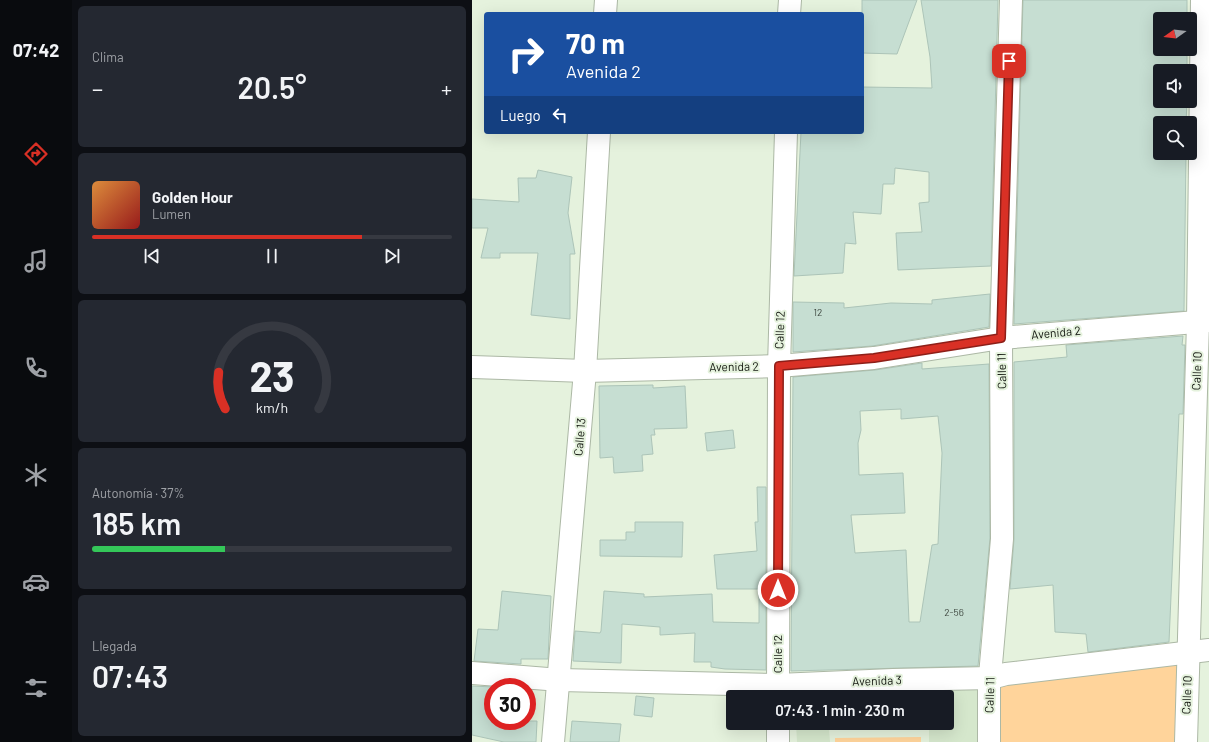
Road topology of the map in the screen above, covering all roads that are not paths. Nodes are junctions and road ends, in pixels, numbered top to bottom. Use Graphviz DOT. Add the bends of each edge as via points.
graph roads {
  1 [pos="606,0"];
  2 [pos="790,0"];
  3 [pos="1011,0"];
  4 [pos="1202,0"];
  5 [pos="605,12"];
  6 [pos="789,12"];
  7 [pos="599,134"];
  8 [pos="786,134"];
  9 [pos="1204,321"];
  10 [pos="1001,338"];
  11 [pos="779,366"];
  12 [pos="472,367"];
  13 [pos="586,371"];
  14 [pos="1199,652"];
  15 [pos="472,673"];
  16 [pos="991,678"];
  17 [pos="560,680"];
  18 [pos="758,690"];
  19 [pos="778,690"];
  20 [pos="788,690"];
  21 [pos="778,730"];
  22 [pos="553,742"];
  23 [pos="778,742"];
  24 [pos="989,742"];
  25 [pos="1186,742"];
  1 -- 5 [label="street"];
  2 -- 6 [label="street"];
  3 -- 10 [label="street, Calle 11"];
  4 -- 9 [label="street, Calle 10"];
  7 -- 13 [label="street, Calle 13"];
  8 -- 11 [label="street, Calle 12"];
  9 -- 10 [label="street, Avenida 2"];
  9 -- 14 [label="street, Calle 10"];
  10 -- 11 [label="street, Avenida 2" via="874,358"];
  10 -- 16 [label="street, Calle 11" via="1002,539"];
  11 -- 13 [label="street, Avenida 2"];
  11 -- 19 [label="street, Calle 12"];
  12 -- 13 [label="street, Avenida 2"];
  13 -- 17 [label="street, Calle 13"];
  14 -- 16 [label="street, Avenida 3" via="1006,674"];
  14 -- 25 [label="street, Calle 10"];
  15 -- 17 [label="street, Avenida 3"];
  16 -- 20 [label="street, Avenida 3" via="893,680"];
  16 -- 24 [label="street, Calle 11"];
  17 -- 18 [label="street, Avenida 3"];
  17 -- 22 [label="street, Calle 13"];
  21 -- 23 [label="street"];
}
